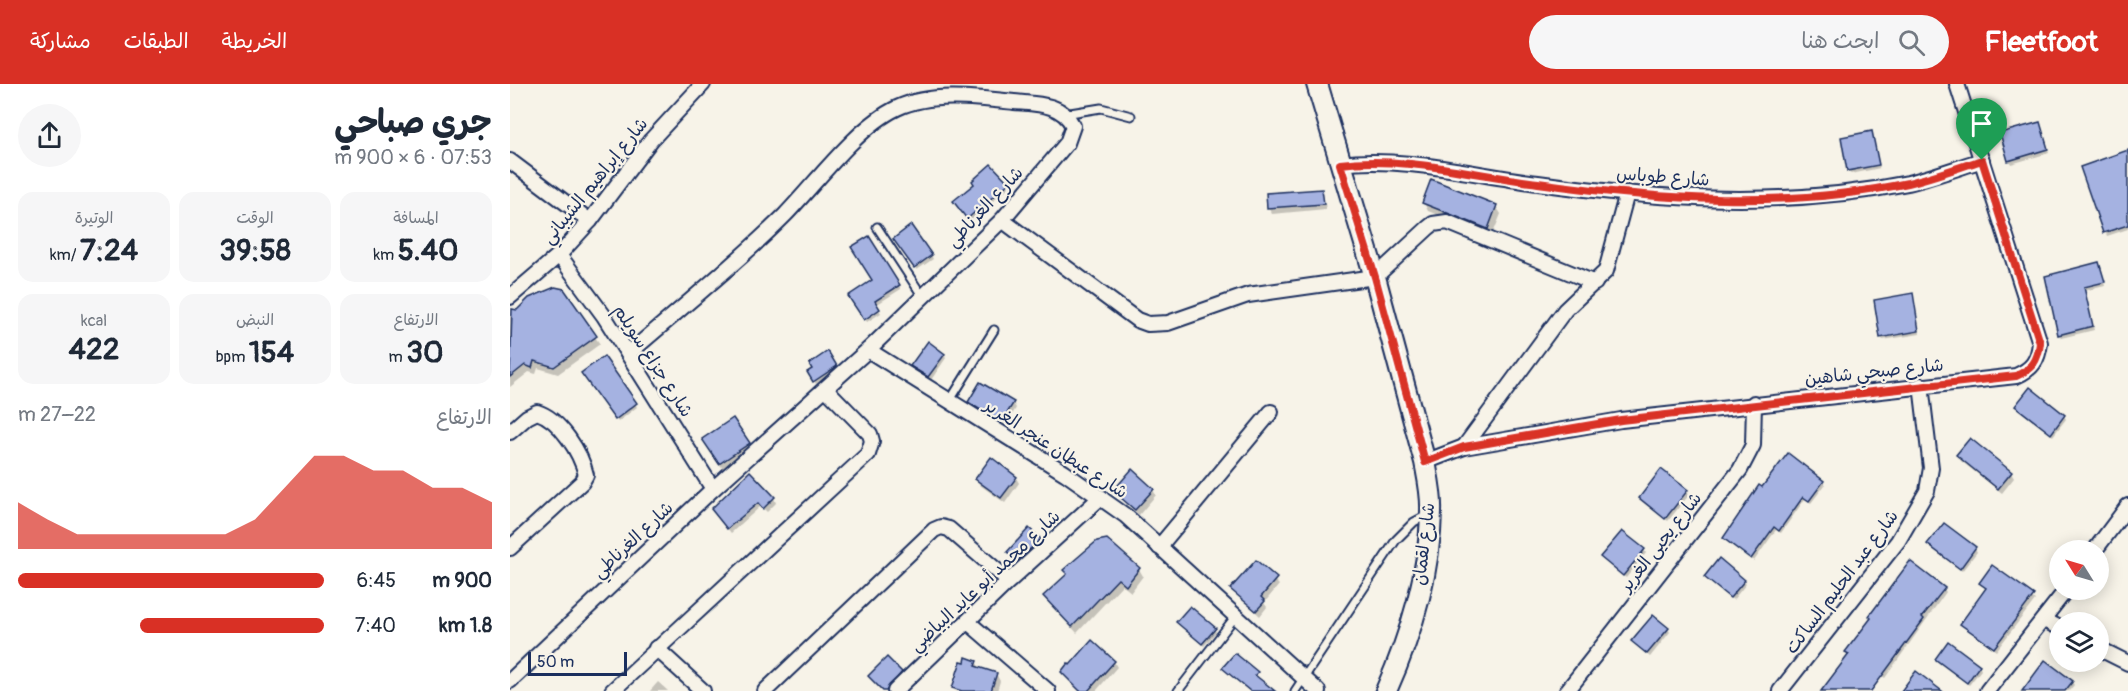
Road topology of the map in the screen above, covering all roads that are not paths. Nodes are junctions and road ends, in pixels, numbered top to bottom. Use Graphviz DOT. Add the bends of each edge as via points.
graph roads {
  1 [pos="703,84"];
  2 [pos="1317,84"];
  3 [pos="1958,84"];
  4 [pos="1064,114"];
  5 [pos="1131,116"];
  6 [pos="1982,160"];
  7 [pos="510,161"];
  8 [pos="1340,164"];
  9 [pos="1627,194"];
  10 [pos="1002,220"];
  11 [pos="590,221"];
  12 [pos="877,226"];
  13 [pos="559,255"];
  14 [pos="1375,277"];
  15 [pos="1595,283"];
  16 [pos="510,297"];
  17 [pos="923,297"];
  18 [pos="994,330"];
  19 [pos="868,350"];
  20 [pos="628,354"];
  21 [pos="1921,385"];
  22 [pos="826,388"];
  23 [pos="949,402"];
  24 [pos="1754,403"];
  25 [pos="1271,412"];
  26 [pos="510,432"];
  27 [pos="1464,447"];
  28 [pos="1425,462"];
  29 [pos="713,489"];
  30 [pos="1101,497"];
  31 [pos="2128,507"];
  32 [pos="1431,513"];
  33 [pos="2103,540"];
  34 [pos="1159,547"];
  35 [pos="510,548"];
  36 [pos="1009,581"];
  37 [pos="2059,600"];
  38 [pos="1235,617"];
  39 [pos="2044,620"];
  40 [pos="968,622"];
  41 [pos="2049,622"];
  42 [pos="656,648"];
  43 [pos="2109,654"];
  44 [pos="2128,663"];
  45 [pos="510,681"];
  46 [pos="1299,685"];
  47 [pos="1785,690"];
  48 [pos="612,691"];
  49 [pos="703,691"];
  50 [pos="765,691"];
  51 [pos="895,691"];
  52 [pos="1048,691"];
  53 [pos="1178,691"];
  54 [pos="1318,691"];
  55 [pos="1386,691"];
  56 [pos="1567,691"];
  57 [pos="1988,691"];
  1 -- 11 [label="street, شارع إبراهيم الشيباني" via="651,140"];
  2 -- 8 [label="street, شارع لقمان"];
  3 -- 6 [label="street, شارع صبحي شاهين"];
  4 -- 5 [label="lane" via="1101,108"];
  4 -- 10 [label="street, شارع الغرناطي" via="1073,126 1072,134"];
  4 -- 20 [label="street" via="1041,105 989,99 936,99 896,108 857,139 755,243"];
  6 -- 9 [label="street, شارع طوباس" via="1910,182 1867,190 1688,200"];
  6 -- 21 [label="street, شارع صبحي شاهين" via="2040,343 2039,353 2035,364 2016,376"];
  7 -- 11 [label="street"];
  8 -- 9 [label="street, شارع طوباس" via="1386,162"];
  8 -- 14 [label="street, شارع لقمان"];
  9 -- 15 [label="street" via="1606,271"];
  10 -- 14 [label="street" via="1137,320 1148,324 1168,323 1248,295"];
  10 -- 17 [label="street, شارع الغرناطي"];
  11 -- 13 [label="street, شارع إبراهيم الشيباني"];
  12 -- 17 [label="lane"];
  13 -- 16 [label="street, شارع إبراهيم الشيباني"];
  13 -- 20 [label="street, شارع جزاع سويلم"];
  14 -- 15 [label="street" via="1433,225 1447,222"];
  14 -- 28 [label="street, شارع لقمان"];
  15 -- 27 [label="street" via="1565,310"];
  17 -- 19 [label="street, شارع الغرناطي"];
  18 -- 23 [label="lane"];
  19 -- 22 [label="street, شارع الغرناطي"];
  19 -- 23 [label="street, شارع عبطان عنجر الغرير"];
  20 -- 29 [label="street, شارع جزاع سويلم"];
  21 -- 24 [label="street, شارع صبحي شاهين"];
  21 -- 47 [label="street, شارع عبد الحليم الساكت" via="1931,468 1923,499 1898,541"];
  22 -- 29 [label="street, شارع الغرناطي"];
  22 -- 42 [label="street" via="870,434 868,454"];
  23 -- 30 [label="street, شارع عبطان عنجر الغرير"];
  24 -- 27 [label="street, شارع صبحي شاهين" via="1621,420"];
  24 -- 56 [label="street, شارع يحيى الغرير" via="1753,445 1740,470"];
  25 -- 34 [label="street"];
  26 -- 35 [label="street" via="526,417 537,412 544,414 579,454 586,475"];
  27 -- 28 [label="street, شارع صبحي شاهين"];
  28 -- 32 [label="street, شارع لقمان"];
  29 -- 45 [label="street, شارع الغرناطي"];
  30 -- 34 [label="street, شارع عبطان عنجر الغرير"];
  30 -- 36 [label="street, شارع محمد أبو عايد البياضي"];
  31 -- 33 [label="street"];
  32 -- 46 [label="lane" via="1414,522 1396,540"];
  32 -- 55 [label="street, شارع لقمان" via="1414,610 1400,661"];
  34 -- 38 [label="street, شارع عبطان عنجر الغرير"];
  36 -- 40 [label="street, شارع محمد أبو عايد البياضي"];
  36 -- 50 [label="street" via="950,530 934,530"];
  37 -- 39 [label="street"];
  38 -- 46 [label="street, شارع عبطان عنجر الغرير"];
  38 -- 53 [label="lane"];
  39 -- 41 [label="street"];
  39 -- 57 [label="street"];
  40 -- 51 [label="street, شارع محمد أبو عايد البياضي"];
  40 -- 52 [label="street"];
  42 -- 48 [label="street"];
  42 -- 49 [label="street"];
  43 -- 44 [label="street"];
  46 -- 54 [label="street, شارع عبطان عنجر الغرير"];
}
